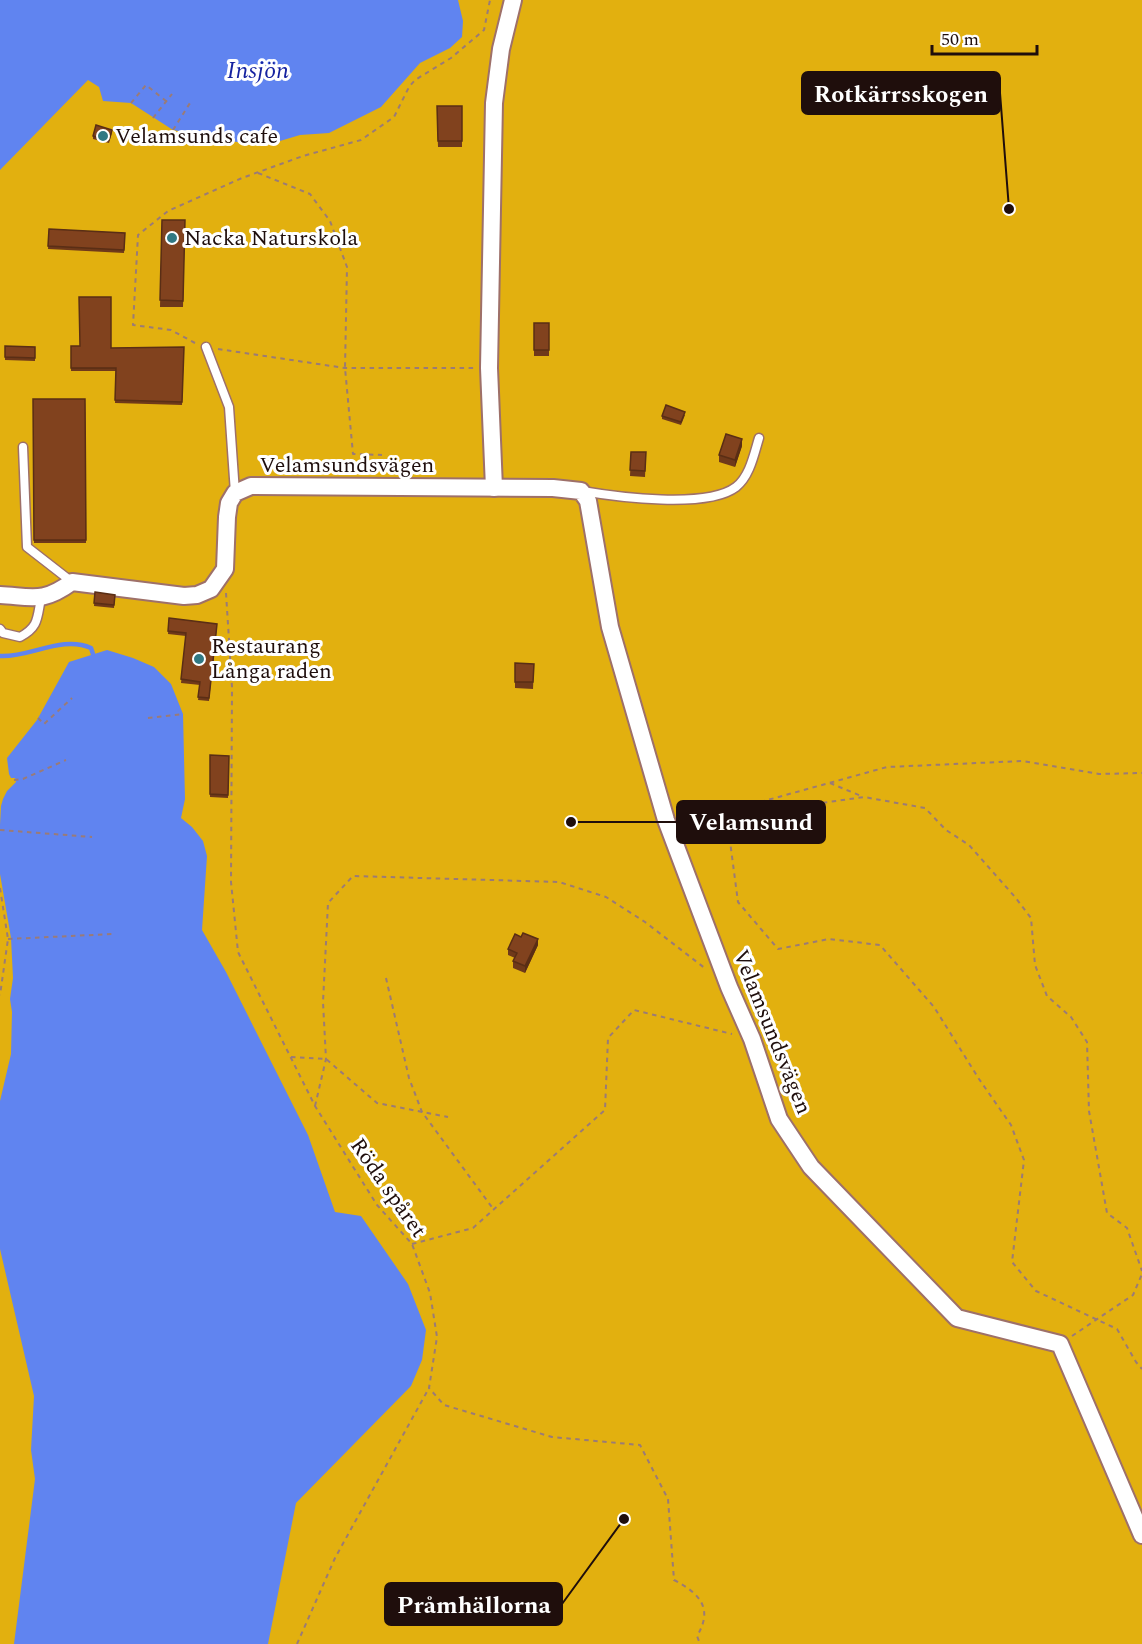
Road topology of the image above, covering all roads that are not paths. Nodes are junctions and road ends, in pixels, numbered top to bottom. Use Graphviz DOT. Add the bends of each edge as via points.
graph roads {
  1 [pos="513,0"];
  2 [pos="206,347"];
  3 [pos="759,438"];
  4 [pos="23,447"];
  5 [pos="494,488"];
  6 [pos="581,491"];
  7 [pos="235,493"];
  8 [pos="72,582"];
  9 [pos="0,595"];
  10 [pos="40,598"];
  11 [pos="0,629"];
  12 [pos="1142,1535"];
  1 -- 5 [label="street" via="494,103 489,368"];
  2 -- 7 [label="lane" via="229,407"];
  3 -- 6 [label="lane" via="748,472 737,487 709,498 630,499"];
  4 -- 8 [label="lane" via="27,547"];
  5 -- 6 [label="street, Velamsundsvägen"];
  5 -- 7 [label="street, Velamsundsvägen" via="251,486"];
  6 -- 12 [label="street, Velamsundsvägen" via="588,501 610,627 666,820 752,1038 779,1119 812,1167 957,1318 1060,1344"];
  7 -- 8 [label="street, Velamsundsvägen" via="227,517 225,569 211,589 197,596 161,595"];
  8 -- 10 [label="street" via="55,594"];
  9 -- 10 [label="street"];
  10 -- 11 [label="lane" via="32,630 20,638"];
}
